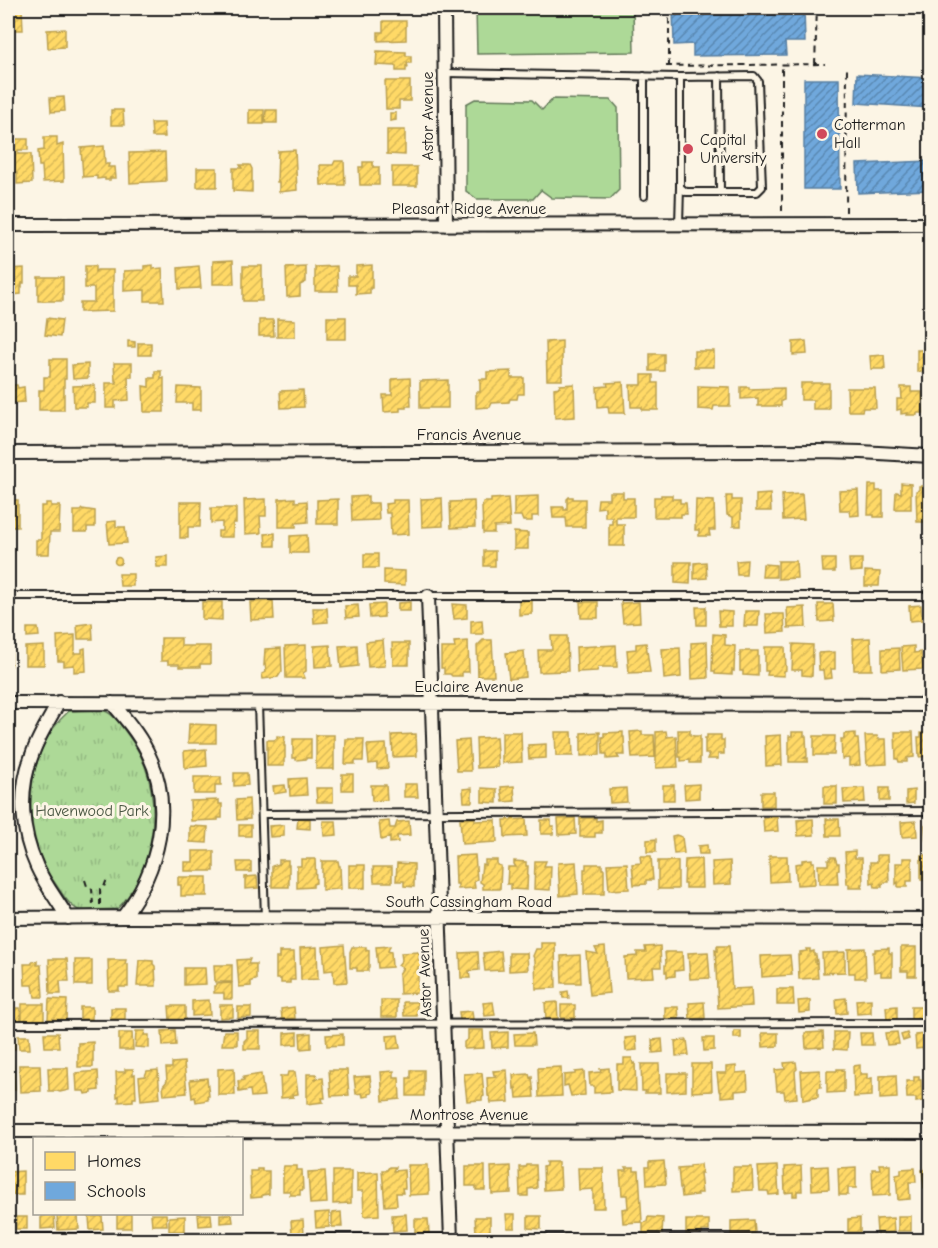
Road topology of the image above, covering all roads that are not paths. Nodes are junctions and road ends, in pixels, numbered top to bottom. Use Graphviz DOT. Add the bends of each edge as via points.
graph roads {
  1 [pos="444,8"];
  2 [pos="445,73"];
  3 [pos="644,76"];
  4 [pos="719,76"];
  5 [pos="680,77"];
  6 [pos="680,187"];
  7 [pos="720,192"];
  8 [pos="644,196"];
  9 [pos="930,224"];
  10 [pos="8,225"];
  11 [pos="446,225"];
  12 [pos="679,225"];
  13 [pos="8,453"];
  14 [pos="930,456"];
  15 [pos="8,596"];
  16 [pos="428,596"];
  17 [pos="930,596"];
  18 [pos="59,702"];
  19 [pos="8,703"];
  20 [pos="112,703"];
  21 [pos="258,703"];
  22 [pos="432,703"];
  23 [pos="930,705"];
  24 [pos="930,811"];
  25 [pos="435,813"];
  26 [pos="262,814"];
  27 [pos="123,917"];
  28 [pos="8,918"];
  29 [pos="68,918"];
  30 [pos="265,918"];
  31 [pos="439,919"];
  32 [pos="930,919"];
  33 [pos="930,1023"];
  34 [pos="8,1024"];
  35 [pos="443,1024"];
  36 [pos="8,1131"];
  37 [pos="447,1131"];
  38 [pos="930,1132"];
  39 [pos="8,1237"];
  40 [pos="276,1239"];
  41 [pos="451,1239"];
  42 [pos="930,1239"];
  1 -- 2 [label="street, Astor Avenue"];
  2 -- 3 [label="lane"];
  2 -- 11 [label="street, Astor Avenue"];
  3 -- 5 [label="lane"];
  3 -- 8 [label="lane"];
  4 -- 5 [label="lane"];
  4 -- 7 [label="lane"];
  4 -- 7 [label="lane" via="754,76 758,81 762,187 757,192"];
  5 -- 6 [label="lane"];
  6 -- 7 [label="lane" via="686,192"];
  6 -- 12 [label="lane"];
  9 -- 12 [label="street, Pleasant Ridge Avenue"];
  10 -- 11 [label="street, Pleasant Ridge Avenue"];
  11 -- 12 [label="street, Pleasant Ridge Avenue"];
  13 -- 14 [label="street, Francis Avenue" via="821,451"];
  15 -- 16 [label="lane"];
  16 -- 17 [label="lane"];
  16 -- 22 [label="street, Astor Avenue"];
  18 -- 19 [label="street, Euclaire Avenue"];
  18 -- 20 [label="street, Euclaire Avenue"];
  18 -- 29 [label="street" via="26,774 23,812 37,869"];
  20 -- 21 [label="street, Euclaire Avenue"];
  20 -- 27 [label="street" via="147,752 155,770 161,810 161,830 152,867"];
  21 -- 22 [label="street, Euclaire Avenue"];
  21 -- 26 [label="lane"];
  22 -- 23 [label="street, Euclaire Avenue"];
  22 -- 25 [label="street, Astor Avenue"];
  24 -- 25 [label="lane"];
  25 -- 26 [label="lane"];
  25 -- 31 [label="street, Astor Avenue"];
  26 -- 30 [label="lane"];
  27 -- 29 [label="street, South Cassingham Road"];
  27 -- 30 [label="street, South Cassingham Road"];
  28 -- 29 [label="street, South Cassingham Road"];
  30 -- 31 [label="street, South Cassingham Road"];
  31 -- 32 [label="street, South Cassingham Road"];
  31 -- 35 [label="street, Astor Avenue"];
  33 -- 35 [label="lane"];
  34 -- 35 [label="lane"];
  35 -- 37 [label="street, Astor Avenue"];
  36 -- 37 [label="street, Montrose Avenue"];
  37 -- 38 [label="street, Montrose Avenue"];
  37 -- 41 [label="street, Astor Avenue"];
  39 -- 40 [label="lane"];
  40 -- 41 [label="lane"];
  41 -- 42 [label="lane"];
}
